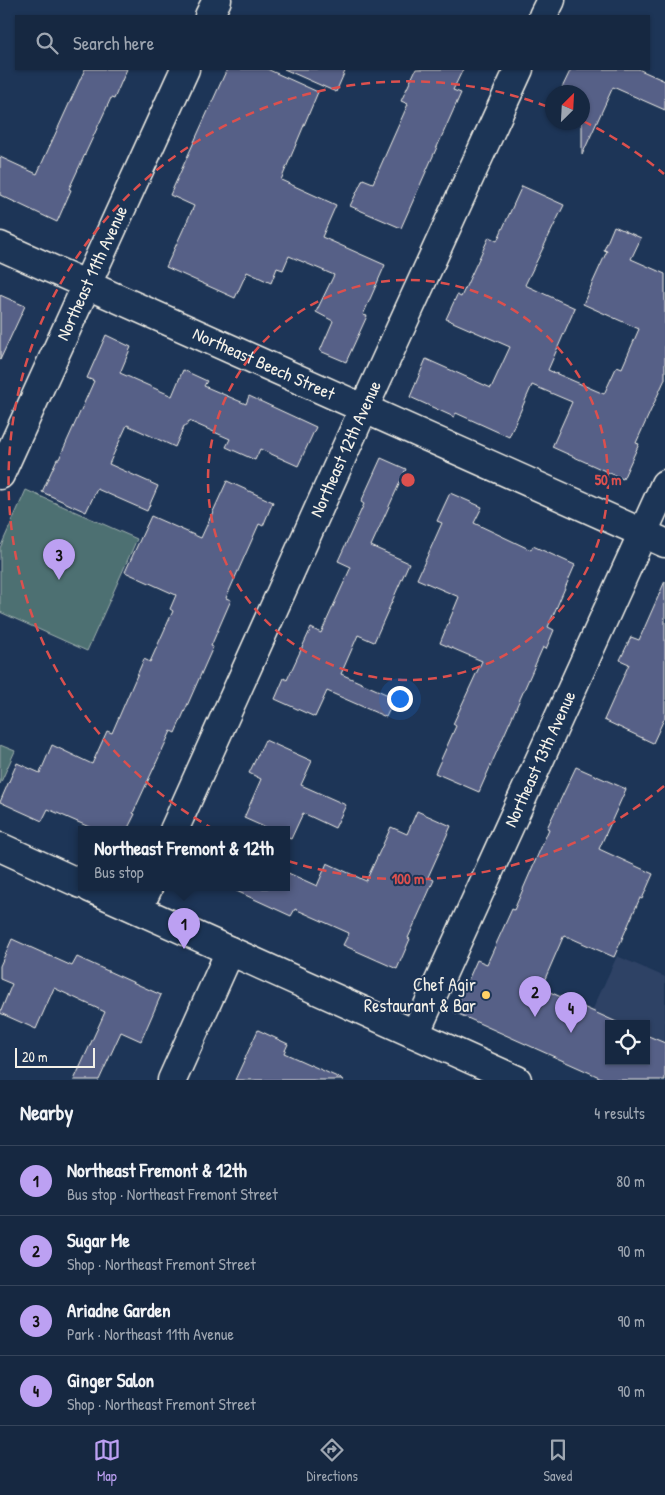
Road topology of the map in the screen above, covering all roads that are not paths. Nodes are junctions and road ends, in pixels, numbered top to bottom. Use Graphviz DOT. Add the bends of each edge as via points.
graph roads {
  1 [pos="216,0"];
  2 [pos="550,0"];
  3 [pos="209,15"];
  4 [pos="543,15"];
  5 [pos="185,70"];
  6 [pos="519,70"];
  7 [pos="0,246"];
  8 [pos="86,285"];
  9 [pos="364,408"];
  10 [pos="0,475"];
  11 [pos="665,484"];
  12 [pos="654,538"];
  13 [pos="176,826"];
  14 [pos="0,848"];
  15 [pos="78,882"];
  16 [pos="104,891"];
  17 [pos="143,899"];
  18 [pos="230,951"];
  19 [pos="415,1034"];
  20 [pos="172,1080"];
  21 [pos="517,1080"];
  1 -- 3 [label="street"];
  2 -- 4 [label="street"];
  5 -- 8 [label="street, Northeast 11th Avenue"];
  6 -- 9 [label="street, Northeast 12th Avenue"];
  7 -- 8 [label="street, Northeast Beech Street"];
  8 -- 9 [label="street, Northeast Beech Street"];
  8 -- 10 [label="street, Northeast 11th Avenue"];
  9 -- 12 [label="street, Northeast Beech Street"];
  9 -- 13 [label="street, Northeast 12th Avenue"];
  11 -- 12 [label="street, Northeast 13th Avenue"];
  12 -- 19 [label="street, Northeast 13th Avenue"];
  14 -- 15 [label="street"];
  16 -- 17 [label="street"];
  17 -- 18 [label="street"];
  18 -- 19 [label="street"];
  18 -- 20 [label="street"];
  19 -- 21 [label="street"];
}
